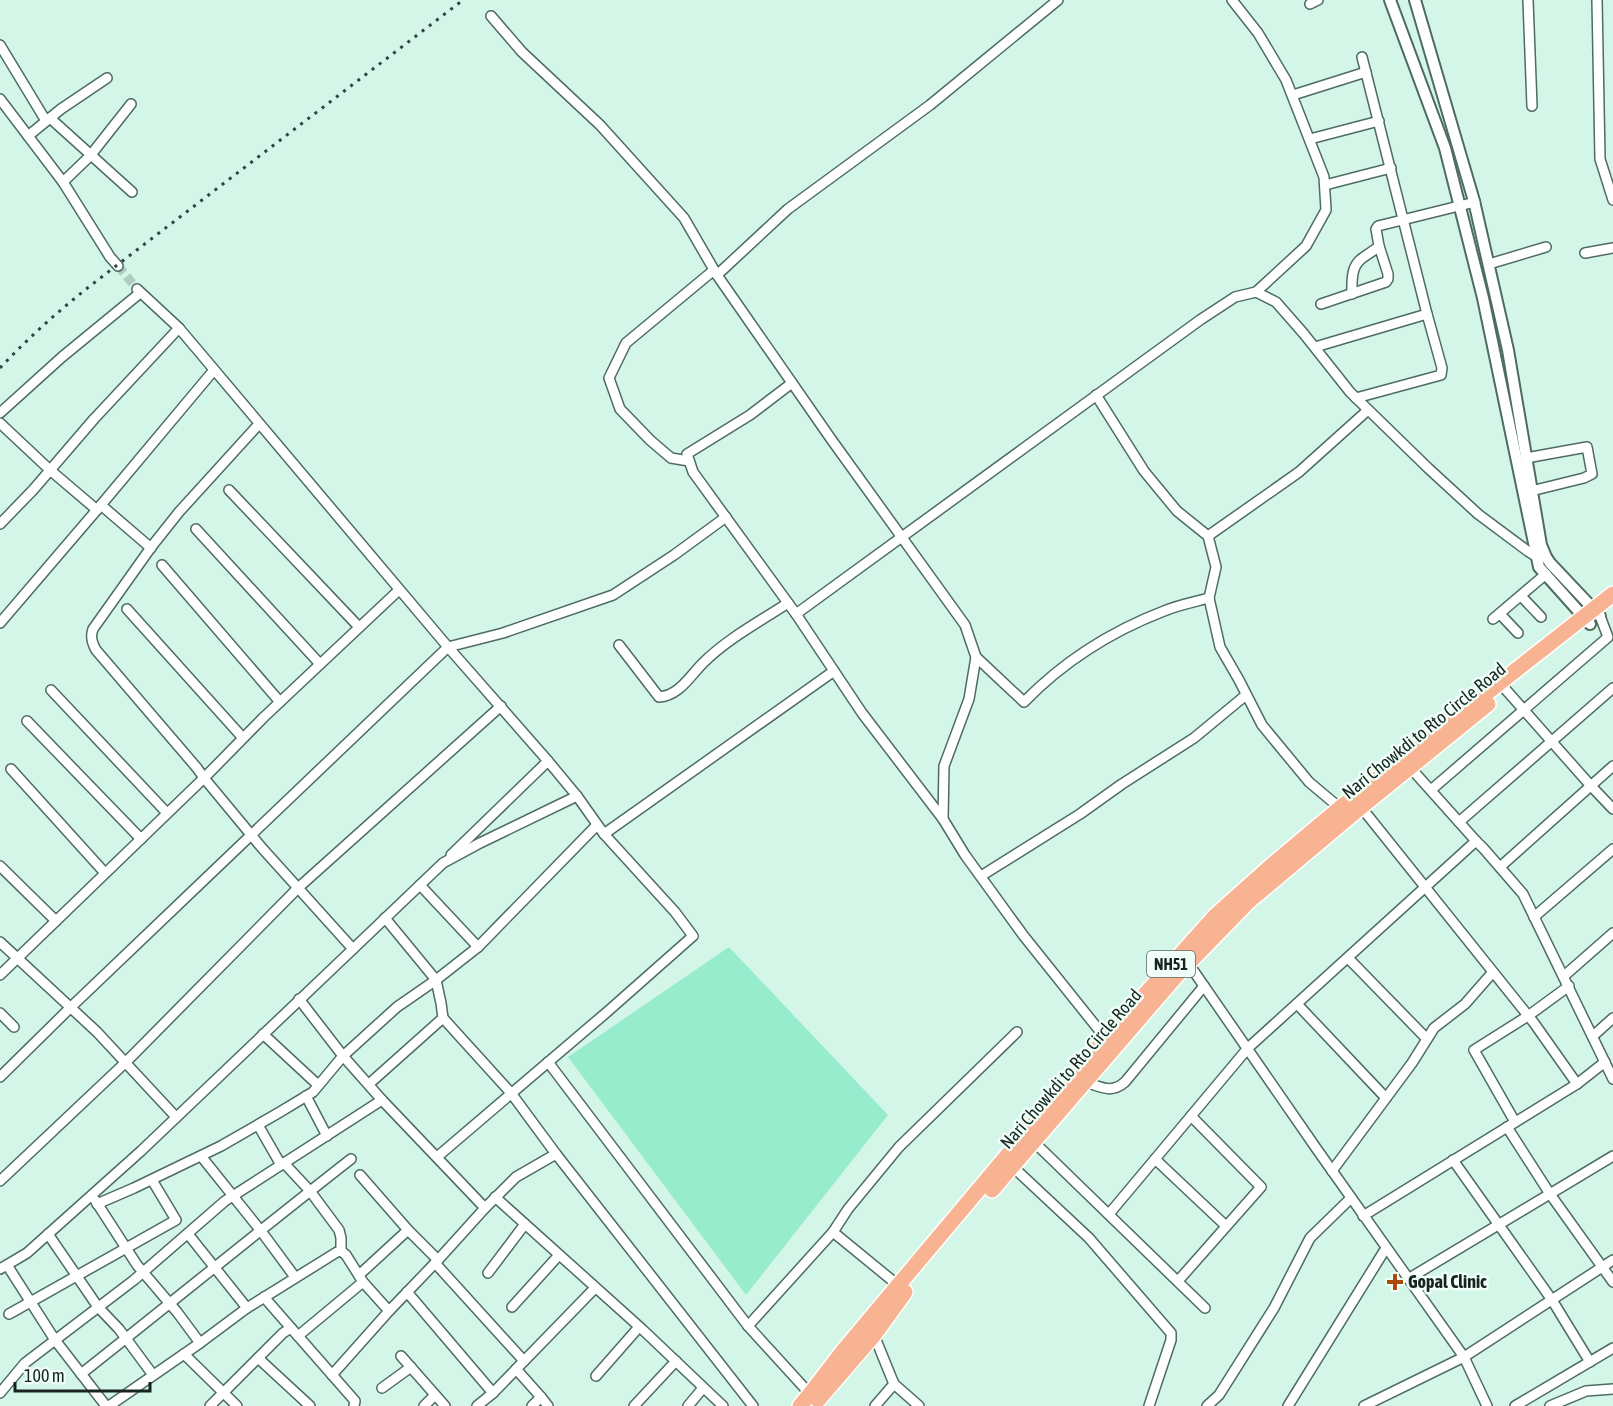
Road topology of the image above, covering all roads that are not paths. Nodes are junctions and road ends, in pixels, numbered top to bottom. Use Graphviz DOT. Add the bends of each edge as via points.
graph roads {
  1 [pos="1058,0"];
  2 [pos="1232,0"];
  3 [pos="1390,0"];
  4 [pos="1415,0"];
  5 [pos="1528,0"];
  6 [pos="1597,0"];
  7 [pos="491,16"];
  8 [pos="1,49"];
  9 [pos="1362,57"];
  10 [pos="1366,72"];
  11 [pos="106,78"];
  12 [pos="1293,95"];
  13 [pos="0,99"];
  14 [pos="131,104"];
  15 [pos="1532,106"];
  16 [pos="48,120"];
  17 [pos="1379,121"];
  18 [pos="28,136"];
  19 [pos="1310,139"];
  20 [pos="90,156"];
  21 [pos="1391,168"];
  22 [pos="63,182"];
  23 [pos="1325,185"];
  24 [pos="132,192"];
  25 [pos="1613,200"];
  26 [pos="1475,202"];
  27 [pos="1460,206"];
  28 [pos="1403,219"];
  29 [pos="1379,246"];
  30 [pos="1546,247"];
  31 [pos="1613,248"];
  32 [pos="1585,253"];
  33 [pos="1489,264"];
  34 [pos="118,266"];
  35 [pos="716,273"];
  36 [pos="1256,292"];
  37 [pos="1352,294"];
  38 [pos="1321,304"];
  39 [pos="1426,314"];
  40 [pos="179,328"];
  41 [pos="1315,347"];
  42 [pos="214,370"];
  43 [pos="1513,376"];
  44 [pos="1500,378"];
  45 [pos="792,383"];
  46 [pos="1096,395"];
  47 [pos="1356,398"];
  48 [pos="1368,410"];
  49 [pos="0,413"];
  50 [pos="0,423"];
  51 [pos="259,424"];
  52 [pos="1526,458"];
  53 [pos="689,461"];
  54 [pos="50,470"];
  55 [pos="229,490"];
  56 [pos="1528,492"];
  57 [pos="99,508"];
  58 [pos="726,517"];
  59 [pos="0,524"];
  60 [pos="196,529"];
  61 [pos="902,536"];
  62 [pos="1208,536"];
  63 [pos="150,548"];
  64 [pos="1541,557"];
  65 [pos="162,565"];
  66 [pos="1546,574"];
  67 [pos="399,590"];
  68 [pos="1613,594"];
  69 [pos="1521,596"];
  70 [pos="1209,598"];
  71 [pos="788,603"];
  72 [pos="1613,606"];
  73 [pos="127,609"];
  74 [pos="796,615"];
  75 [pos="1541,617"];
  76 [pos="1595,619"];
  77 [pos="0,623"];
  78 [pos="359,627"];
  79 [pos="1518,633"];
  80 [pos="619,645"];
  81 [pos="448,647"];
  82 [pos="976,657"];
  83 [pos="320,664"];
  84 [pos="834,671"];
  85 [pos="1502,686"];
  86 [pos="1613,688"];
  87 [pos="51,690"];
  88 [pos="1246,695"];
  89 [pos="280,702"];
  90 [pos="501,706"];
  91 [pos="1524,711"];
  92 [pos="27,721"];
  93 [pos="243,738"];
  94 [pos="1551,741"];
  95 [pos="548,761"];
  96 [pos="1406,763"];
  97 [pos="1613,766"];
  98 [pos="11,769"];
  99 [pos="204,778"];
  100 [pos="1591,786"];
  101 [pos="1431,790"];
  102 [pos="577,796"];
  103 [pos="1361,807"];
  104 [pos="1340,808"];
  105 [pos="1613,808"];
  106 [pos="167,813"];
  107 [pos="944,819"];
  108 [pos="1460,822"];
  109 [pos="597,825"];
  110 [pos="604,834"];
  111 [pos="251,835"];
  112 [pos="141,839"];
  113 [pos="1476,841"];
  114 [pos="1613,849"];
  115 [pos="443,863"];
  116 [pos="0,866"];
  117 [pos="1500,867"];
  118 [pos="105,873"];
  119 [pos="981,876"];
  120 [pos="420,885"];
  121 [pos="298,888"];
  122 [pos="1425,888"];
  123 [pos="1534,917"];
  124 [pos="385,918"];
  125 [pos="56,921"];
  126 [pos="1613,933"];
  127 [pos="0,942"];
  128 [pos="478,947"];
  129 [pos="352,949"];
  130 [pos="1185,958"];
  131 [pos="1348,958"];
  132 [pos="16,959"];
  133 [pos="1493,972"];
  134 [pos="0,975"];
  135 [pos="1564,976"];
  136 [pos="436,980"];
  137 [pos="1204,986"];
  138 [pos="1569,986"];
  139 [pos="299,999"];
  140 [pos="1297,1004"];
  141 [pos="70,1008"];
  142 [pos="0,1013"];
  143 [pos="1528,1016"];
  144 [pos="442,1018"];
  145 [pos="1613,1018"];
  146 [pos="14,1027"];
  147 [pos="1017,1032"];
  148 [pos="263,1034"];
  149 [pos="1593,1036"];
  150 [pos="1427,1039"];
  151 [pos="1109,1044"];
  152 [pos="1248,1048"];
  153 [pos="343,1056"];
  154 [pos="126,1062"];
  155 [pos="548,1062"];
  156 [pos="1605,1062"];
  157 [pos="0,1077"];
  158 [pos="1613,1079"];
  159 [pos="1085,1082"];
  160 [pos="369,1084"];
  161 [pos="1577,1084"];
  162 [pos="318,1086"];
  163 [pos="511,1092"];
  164 [pos="306,1096"];
  165 [pos="1386,1098"];
  166 [pos="382,1100"];
  167 [pos="1191,1116"];
  168 [pos="176,1117"];
  169 [pos="1511,1124"];
  170 [pos="258,1125"];
  171 [pos="327,1136"];
  172 [pos="1034,1142"];
  173 [pos="556,1154"];
  174 [pos="201,1156"];
  175 [pos="1613,1156"];
  176 [pos="436,1157"];
  177 [pos="351,1159"];
  178 [pos="1155,1159"];
  179 [pos="1453,1160"];
  180 [pos="283,1164"];
  181 [pos="1012,1166"];
  182 [pos="1332,1171"];
  183 [pos="360,1175"];
  184 [pos="0,1180"];
  185 [pos="152,1180"];
  186 [pos="310,1191"];
  187 [pos="1550,1194"];
  188 [pos="233,1196"];
  189 [pos="495,1197"];
  190 [pos="1351,1198"];
  191 [pos="95,1199"];
  192 [pos="485,1208"];
  193 [pos="1109,1214"];
  194 [pos="1363,1216"];
  195 [pos="176,1220"];
  196 [pos="525,1224"];
  197 [pos="1498,1225"];
  198 [pos="1226,1226"];
  199 [pos="408,1230"];
  200 [pos="261,1231"];
  201 [pos="833,1232"];
  202 [pos="48,1234"];
  203 [pos="187,1235"];
  204 [pos="126,1247"];
  205 [pos="1386,1248"];
  206 [pos="341,1251"];
  207 [pos="559,1255"];
  208 [pos="1613,1260"];
  209 [pos="437,1262"];
  210 [pos="3,1267"];
  211 [pos="214,1267"];
  212 [pos="1602,1267"];
  213 [pos="143,1272"];
  214 [pos="488,1273"];
  215 [pos="77,1276"];
  216 [pos="295,1277"];
  217 [pos="361,1278"];
  218 [pos="1408,1279"];
  219 [pos="1178,1281"];
  220 [pos="1613,1282"];
  221 [pos="898,1286"];
  222 [pos="595,1288"];
  223 [pos="408,1292"];
  224 [pos="264,1297"];
  225 [pos="1552,1300"];
  226 [pos="30,1302"];
  227 [pos="170,1304"];
  228 [pos="98,1307"];
  229 [pos="512,1307"];
  230 [pos="247,1308"];
  231 [pos="1205,1308"];
  232 [pos="389,1311"];
  233 [pos="9,1314"];
  234 [pos="748,1326"];
  235 [pos="639,1327"];
  236 [pos="291,1328"];
  237 [pos="874,1335"];
  238 [pos="298,1336"];
  239 [pos="126,1339"];
  240 [pos="55,1340"];
  241 [pos="200,1343"];
  242 [pos="1613,1348"];
  243 [pos="184,1354"];
  244 [pos="401,1356"];
  245 [pos="1464,1357"];
  246 [pos="258,1358"];
  247 [pos="524,1361"];
  248 [pos="676,1361"];
  249 [pos="1590,1362"];
  250 [pos="411,1367"];
  251 [pos="516,1369"];
  252 [pos="81,1374"];
  253 [pos="153,1375"];
  254 [pos="332,1375"];
  255 [pos="596,1376"];
  256 [pos="894,1384"];
  257 [pos="382,1388"];
  258 [pos="703,1388"];
  259 [pos="1613,1389"];
  260 [pos="223,1392"];
  261 [pos="0,1393"];
  262 [pos="493,1393"];
  263 [pos="435,1395"];
  264 [pos="541,1397"];
  265 [pos="812,1400"];
  266 [pos="108,1406"];
  267 [pos="210,1406"];
  268 [pos="237,1406"];
  269 [pos="310,1406"];
  270 [pos="354,1406"];
  271 [pos="423,1406"];
  272 [pos="445,1406"];
  273 [pos="477,1406"];
  274 [pos="532,1406"];
  275 [pos="548,1406"];
  276 [pos="634,1406"];
  277 [pos="688,1406"];
  278 [pos="723,1406"];
  279 [pos="753,1406"];
  280 [pos="800,1406"];
  281 [pos="875,1406"];
  282 [pos="919,1406"];
  283 [pos="1149,1406"];
  284 [pos="1208,1406"];
  285 [pos="1288,1406"];
  286 [pos="1364,1406"];
  287 [pos="1487,1406"];
  288 [pos="1515,1406"];
  289 [pos="1550,1406"];
  1 -- 35 [label="street" via="930,105 788,209"];
  2 -- 12 [label="street" via="1258,33"];
  3 -- 27 [label="street" via="1445,148"];
  4 -- 26 [label="street"];
  5 -- 15 [label="street"];
  6 -- 25 [label="street" via="1600,159"];
  7 -- 35 [label="street" via="522,52 600,125 684,218"];
  8 -- 16 [label="street"];
  9 -- 10 [label="street"];
  10 -- 12 [label="street"];
  10 -- 17 [label="street"];
  11 -- 16 [label="street"];
  12 -- 19 [label="street"];
  13 -- 18 [label="street"];
  14 -- 20 [label="street"];
  16 -- 18 [label="street"];
  16 -- 20 [label="street"];
  17 -- 19 [label="street"];
  17 -- 21 [label="street"];
  18 -- 22 [label="street"];
  19 -- 23 [label="street"];
  20 -- 22 [label="street"];
  20 -- 24 [label="street"];
  21 -- 23 [label="street"];
  21 -- 28 [label="street"];
  22 -- 34 [label="street"];
  23 -- 36 [label="street" via="1326,210 1306,246"];
  26 -- 27 [label="street"];
  26 -- 33 [label="street"];
  27 -- 28 [label="street"];
  27 -- 44 [label="street"];
  28 -- 29 [label="street" via="1378,226"];
  28 -- 39 [label="street"];
  29 -- 37 [label="street" via="1355,267"];
  29 -- 37 [label="street" via="1388,279"];
  30 -- 33 [label="street"];
  31 -- 32 [label="street"];
  33 -- 43 [label="street"];
  35 -- 45 [label="street"];
  35 -- 53 [label="street" via="626,343 609,378 620,409 635,425 671,458"];
  36 -- 41 [label="street" via="1276,302"];
  36 -- 46 [label="street" via="1227,302"];
  37 -- 38 [label="street"];
  39 -- 41 [label="street"];
  39 -- 47 [label="street" via="1441,375"];
  40 -- 42 [label="street"];
  40 -- 49 [label="street" via="139,291"];
  40 -- 54 [label="street"];
  41 -- 47 [label="street"];
  42 -- 51 [label="street"];
  42 -- 57 [label="street"];
  43 -- 44 [label="street"];
  43 -- 52 [label="street"];
  44 -- 56 [label="street"];
  45 -- 53 [label="street" via="687,454"];
  45 -- 61 [label="street"];
  46 -- 61 [label="street"];
  46 -- 62 [label="street" via="1177,511"];
  47 -- 48 [label="street"];
  48 -- 62 [label="street" via="1299,472"];
  48 -- 64 [label="street" via="1478,514"];
  50 -- 54 [label="street"];
  51 -- 63 [label="street"];
  51 -- 67 [label="street"];
  52 -- 56 [label="street"];
  52 -- 56 [label="street" via="1587,447 1592,474"];
  53 -- 58 [label="street"];
  54 -- 57 [label="street"];
  54 -- 59 [label="street"];
  55 -- 78 [label="street"];
  56 -- 64 [label="street"];
  57 -- 63 [label="street"];
  57 -- 77 [label="street"];
  58 -- 71 [label="street"];
  58 -- 81 [label="street" via="613,595 503,633"];
  60 -- 83 [label="street"];
  61 -- 74 [label="street"];
  61 -- 82 [label="street" via="965,625"];
  62 -- 70 [label="street" via="1216,567"];
  63 -- 99 [label="street" via="93,629 92,643"];
  64 -- 66 [label="street" via="1539,567"];
  64 -- 76 [label="street"];
  65 -- 89 [label="street"];
  66 -- 69 [label="street"];
  66 -- 76 [label="street"];
  67 -- 78 [label="street"];
  67 -- 81 [label="street"];
  68 -- 76 [label="highway, NH51"];
  69 -- 75 [label="street"];
  69 -- 79 [label="street" via="1497,616"];
  70 -- 82 [label="street" via="1164,611 1112,635 1068,663 1024,702"];
  70 -- 88 [label="street" via="1220,647"];
  71 -- 74 [label="street"];
  71 -- 80 [label="street" via="726,643 676,692 665,697 659,697"];
  72 -- 76 [label="highway, Nari Chowkdi to Rto Circle Road / NH51"];
  73 -- 93 [label="street"];
  74 -- 84 [label="street"];
  76 -- 85 [label="highway, Nari Chowkdi to Rto Circle Road / NH51"];
  76 -- 91 [label="street" via="1607,638"];
  78 -- 83 [label="street"];
  81 -- 90 [label="street"];
  81 -- 111 [label="street"];
  82 -- 107 [label="street" via="969,699 944,766"];
  83 -- 89 [label="street"];
  84 -- 107 [label="street"];
  84 -- 110 [label="street"];
  85 -- 91 [label="street"];
  85 -- 96 [label="highway, Nari Chowkdi to Rto Circle Road / NH51"];
  86 -- 94 [label="street"];
  87 -- 106 [label="street"];
  88 -- 104 [label="street" via="1274,740 1309,782"];
  88 -- 119 [label="street" via="1194,738"];
  89 -- 93 [label="street"];
  90 -- 95 [label="street"];
  90 -- 121 [label="street"];
  91 -- 94 [label="street"];
  91 -- 101 [label="street"];
  92 -- 112 [label="street"];
  93 -- 99 [label="street"];
  94 -- 100 [label="street"];
  94 -- 108 [label="street"];
  95 -- 102 [label="street"];
  95 -- 115 [label="street"];
  96 -- 101 [label="street"];
  96 -- 103 [label="highway, Nari Chowkdi to Rto Circle Road / NH51"];
  96 -- 104 [label="highway, NH51"];
  97 -- 100 [label="street"];
  98 -- 118 [label="street"];
  99 -- 106 [label="street"];
  99 -- 111 [label="street"];
  100 -- 105 [label="street"];
  100 -- 117 [label="street"];
  101 -- 108 [label="street"];
  102 -- 109 [label="street"];
  102 -- 115 [label="street"];
  103 -- 122 [label="street"];
  103 -- 130 [label="highway, Nari Chowkdi to Rto Circle Road / NH51"];
  104 -- 130 [label="highway, NH51" via="1216,915"];
  106 -- 112 [label="street"];
  107 -- 119 [label="street"];
  108 -- 113 [label="street"];
  109 -- 110 [label="street"];
  109 -- 128 [label="street"];
  110 -- 155 [label="street" via="693,936"];
  111 -- 121 [label="street"];
  111 -- 141 [label="street"];
  112 -- 118 [label="street"];
  113 -- 117 [label="street"];
  113 -- 122 [label="street"];
  114 -- 123 [label="street"];
  115 -- 120 [label="street"];
  116 -- 125 [label="street"];
  117 -- 123 [label="street" via="1523,894"];
  118 -- 125 [label="street"];
  119 -- 151 [label="street"];
  120 -- 124 [label="street"];
  120 -- 128 [label="street"];
  121 -- 129 [label="street"];
  121 -- 154 [label="street"];
  122 -- 131 [label="street"];
  122 -- 133 [label="street"];
  123 -- 135 [label="street"];
  124 -- 129 [label="street"];
  124 -- 136 [label="street"];
  125 -- 132 [label="street"];
  126 -- 135 [label="street"];
  127 -- 132 [label="street"];
  128 -- 136 [label="street"];
  129 -- 139 [label="street"];
  130 -- 137 [label="street"];
  130 -- 151 [label="highway, Nari Chowkdi to Rto Circle Road / NH51"];
  131 -- 140 [label="street"];
  131 -- 150 [label="street"];
  132 -- 134 [label="street"];
  132 -- 141 [label="street"];
  133 -- 143 [label="street"];
  133 -- 150 [label="street"];
  135 -- 138 [label="street"];
  136 -- 144 [label="street"];
  136 -- 153 [label="street" via="397,1007"];
  137 -- 152 [label="street"];
  137 -- 159 [label="street" via="1119,1087 1111,1090"];
  138 -- 143 [label="street"];
  138 -- 149 [label="street"];
  139 -- 148 [label="street"];
  139 -- 153 [label="street"];
  140 -- 152 [label="street"];
  140 -- 165 [label="street"];
  141 -- 154 [label="street"];
  141 -- 157 [label="street"];
  142 -- 146 [label="street"];
  143 -- 161 [label="street"];
  143 -- 169 [label="street" via="1474,1050"];
  144 -- 160 [label="street"];
  144 -- 163 [label="street"];
  145 -- 149 [label="street"];
  147 -- 201 [label="street" via="898,1147"];
  148 -- 162 [label="street"];
  148 -- 168 [label="street"];
  149 -- 156 [label="street"];
  150 -- 165 [label="street"];
  151 -- 159 [label="highway, Nari Chowkdi to Rto Circle Road / NH51"];
  151 -- 221 [label="highway, NH51"];
  152 -- 167 [label="street"];
  152 -- 182 [label="street"];
  153 -- 160 [label="street"];
  153 -- 162 [label="street"];
  154 -- 168 [label="street"];
  154 -- 184 [label="street"];
  155 -- 163 [label="street"];
  155 -- 234 [label="street"];
  156 -- 158 [label="street"];
  156 -- 161 [label="street"];
  159 -- 172 [label="highway, Nari Chowkdi to Rto Circle Road / NH51"];
  160 -- 166 [label="street"];
  161 -- 169 [label="street"];
  162 -- 164 [label="street"];
  163 -- 173 [label="street"];
  163 -- 176 [label="street"];
  164 -- 170 [label="street"];
  164 -- 171 [label="street"];
  165 -- 182 [label="street"];
  166 -- 171 [label="street"];
  166 -- 176 [label="street"];
  167 -- 178 [label="street"];
  167 -- 198 [label="street" via="1261,1187"];
  168 -- 191 [label="street"];
  169 -- 179 [label="street"];
  169 -- 187 [label="street"];
  170 -- 174 [label="street"];
  170 -- 180 [label="street"];
  171 -- 180 [label="street"];
  172 -- 181 [label="highway, Nari Chowkdi to Rto Circle Road / NH51"];
  172 -- 193 [label="street"];
  173 -- 189 [label="street" via="516,1177"];
  173 -- 279 [label="street"];
  174 -- 185 [label="street"];
  174 -- 188 [label="street"];
  175 -- 187 [label="street"];
  176 -- 192 [label="street"];
  177 -- 186 [label="street"];
  178 -- 193 [label="street"];
  178 -- 198 [label="street"];
  179 -- 194 [label="street"];
  179 -- 197 [label="street"];
  180 -- 186 [label="street"];
  180 -- 188 [label="street"];
  181 -- 237 [label="highway, Nari Chowkdi to Rto Circle Road / NH51" via="906,1290"];
  181 -- 283 [label="street" via="1089,1238 1171,1333"];
  182 -- 190 [label="street"];
  183 -- 199 [label="street"];
  185 -- 191 [label="street"];
  185 -- 195 [label="street"];
  186 -- 200 [label="street"];
  186 -- 206 [label="street" via="339,1230"];
  187 -- 197 [label="street"];
  187 -- 212 [label="street"];
  188 -- 200 [label="street"];
  188 -- 203 [label="street"];
  189 -- 192 [label="street"];
  189 -- 196 [label="street"];
  190 -- 194 [label="street"];
  190 -- 284 [label="street" via="1310,1238 1274,1308"];
  191 -- 202 [label="street"];
  191 -- 204 [label="street"];
  192 -- 209 [label="street"];
  193 -- 219 [label="street"];
  194 -- 205 [label="street"];
  195 -- 203 [label="street"];
  195 -- 204 [label="street"];
  196 -- 207 [label="street"];
  196 -- 214 [label="street"];
  197 -- 218 [label="street"];
  197 -- 225 [label="street"];
  198 -- 219 [label="street"];
  199 -- 209 [label="street"];
  199 -- 217 [label="street"];
  200 -- 211 [label="street"];
  200 -- 216 [label="street"];
  201 -- 221 [label="street"];
  201 -- 234 [label="street"];
  202 -- 210 [label="street"];
  202 -- 215 [label="street"];
  203 -- 211 [label="street"];
  203 -- 213 [label="street"];
  204 -- 213 [label="street"];
  204 -- 215 [label="street"];
  205 -- 218 [label="street"];
  205 -- 285 [label="street"];
  206 -- 216 [label="street"];
  206 -- 217 [label="street"];
  207 -- 222 [label="street"];
  207 -- 229 [label="street"];
  208 -- 212 [label="street"];
  209 -- 223 [label="street"];
  209 -- 247 [label="street"];
  210 -- 226 [label="street"];
  211 -- 227 [label="street"];
  211 -- 230 [label="street"];
  212 -- 220 [label="street"];
  212 -- 225 [label="street"];
  213 -- 227 [label="street"];
  213 -- 228 [label="street"];
  215 -- 226 [label="street"];
  215 -- 228 [label="street"];
  216 -- 224 [label="street"];
  217 -- 232 [label="street"];
  217 -- 238 [label="street"];
  218 -- 245 [label="street"];
  219 -- 231 [label="street"];
  221 -- 265 [label="highway, NH51" via="843,1351"];
  222 -- 235 [label="street"];
  222 -- 247 [label="street"];
  223 -- 232 [label="street"];
  223 -- 262 [label="street"];
  224 -- 230 [label="street"];
  224 -- 236 [label="street"];
  225 -- 245 [label="street"];
  225 -- 249 [label="street"];
  226 -- 233 [label="street"];
  226 -- 240 [label="street"];
  227 -- 239 [label="street"];
  227 -- 241 [label="street"];
  228 -- 239 [label="street"];
  228 -- 240 [label="street"];
  230 -- 241 [label="street"];
  232 -- 254 [label="street"];
  234 -- 265 [label="street"];
  235 -- 248 [label="street"];
  235 -- 255 [label="street"];
  236 -- 238 [label="street"];
  236 -- 246 [label="street"];
  237 -- 256 [label="street"];
  237 -- 265 [label="highway, Nari Chowkdi to Rto Circle Road / NH51"];
  238 -- 254 [label="street"];
  239 -- 252 [label="street"];
  239 -- 253 [label="street"];
  240 -- 252 [label="street"];
  240 -- 261 [label="street" via="25,1363"];
  241 -- 243 [label="street"];
  242 -- 249 [label="street"];
  243 -- 253 [label="street"];
  243 -- 260 [label="street"];
  244 -- 250 [label="street"];
  245 -- 286 [label="street"];
  245 -- 287 [label="street"];
  246 -- 260 [label="street"];
  246 -- 269 [label="street"];
  247 -- 251 [label="street"];
  248 -- 258 [label="street"];
  248 -- 276 [label="street"];
  249 -- 288 [label="street"];
  250 -- 257 [label="street"];
  250 -- 263 [label="street"];
  251 -- 262 [label="street"];
  251 -- 264 [label="street"];
  252 -- 266 [label="street"];
  253 -- 266 [label="street"];
  254 -- 270 [label="street" via="355,1401"];
  256 -- 281 [label="street"];
  256 -- 282 [label="street"];
  258 -- 277 [label="street"];
  258 -- 278 [label="street"];
  259 -- 289 [label="street" via="1586,1391"];
  260 -- 267 [label="street"];
  260 -- 268 [label="street"];
  262 -- 273 [label="street"];
  263 -- 271 [label="street"];
  263 -- 272 [label="street"];
  264 -- 274 [label="street"];
  264 -- 275 [label="street"];
  265 -- 280 [label="highway, NH51"];
}
